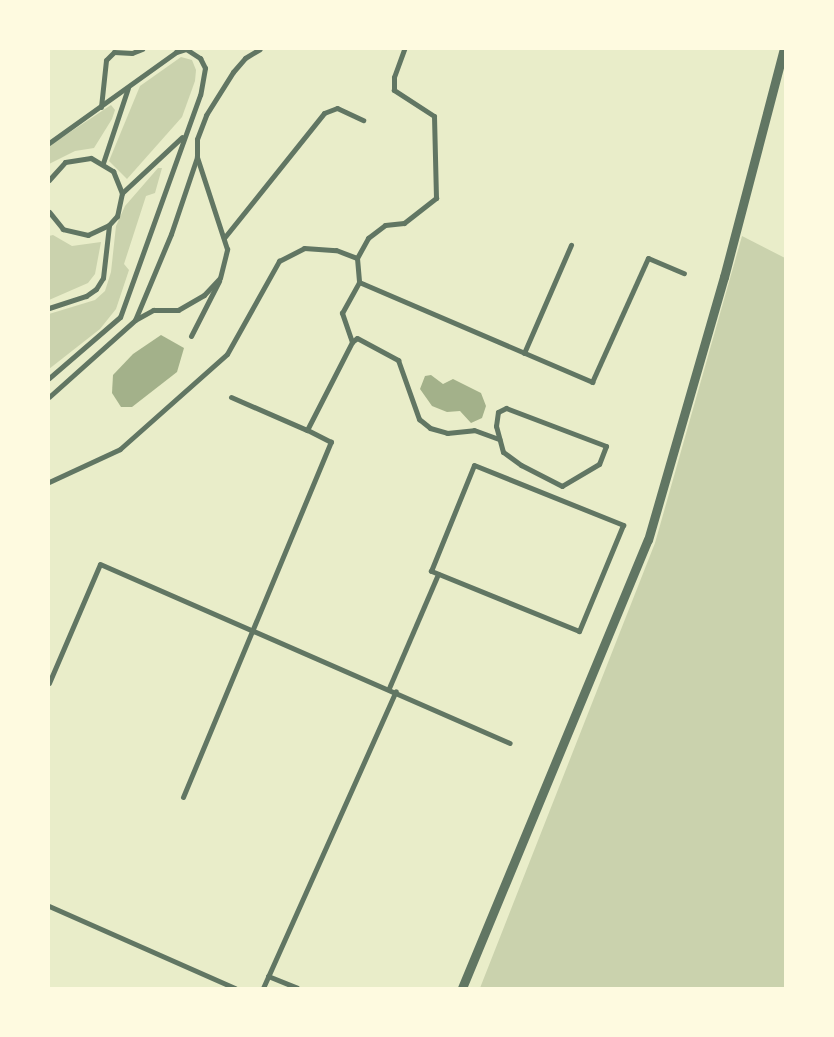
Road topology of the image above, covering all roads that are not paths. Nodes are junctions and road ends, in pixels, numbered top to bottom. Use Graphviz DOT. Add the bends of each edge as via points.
graph roads {
  1 [pos="142,49"];
  2 [pos="193,49"];
  3 [pos="260,49"];
  4 [pos="404,49"];
  5 [pos="784,49"];
  6 [pos="200,58"];
  7 [pos="128,88"];
  8 [pos="101,107"];
  9 [pos="363,120"];
  10 [pos="184,135"];
  11 [pos="49,143"];
  12 [pos="197,157"];
  13 [pos="103,163"];
  14 [pos="49,180"];
  15 [pos="122,193"];
  16 [pos="49,212"];
  17 [pos="51,221"];
  18 [pos="109,225"];
  19 [pos="224,238"];
  20 [pos="571,245"];
  21 [pos="357,258"];
  22 [pos="684,273"];
  23 [pos="220,278"];
  24 [pos="359,282"];
  25 [pos="49,308"];
  26 [pos="135,320"];
  27 [pos="191,336"];
  28 [pos="352,342"];
  29 [pos="524,353"];
  30 [pos="49,378"];
  31 [pos="49,397"];
  32 [pos="232,398"];
  33 [pos="307,430"];
  34 [pos="500,439"];
  35 [pos="49,482"];
  36 [pos="438,574"];
  37 [pos="254,631"];
  38 [pos="49,683"];
  39 [pos="389,688"];
  40 [pos="396,690"];
  41 [pos="510,743"];
  42 [pos="183,797"];
  43 [pos="49,906"];
  44 [pos="268,976"];
  45 [pos="235,988"];
  46 [pos="263,988"];
  47 [pos="297,988"];
  48 [pos="462,988"];
  1 -- 8 [label="street" via="132,53 114,52 106,60"];
  2 -- 6 [label="street"];
  3 -- 12 [label="street" via="239,65 206,116 197,139"];
  4 -- 21 [label="street" via="394,77 394,90 434,116 436,198 404,223 384,225 368,238"];
  5 -- 48 [label="street" via="724,277 648,540"];
  6 -- 7 [label="street" via="186,49 176,52"];
  6 -- 10 [label="street" via="204,79"];
  7 -- 8 [label="street"];
  7 -- 13 [label="street"];
  8 -- 11 [label="street"];
  9 -- 19 [label="street" via="338,108 324,113"];
  10 -- 15 [label="street"];
  10 -- 30 [label="street" via="120,317"];
  12 -- 19 [label="street"];
  12 -- 26 [label="street" via="171,234"];
  13 -- 14 [label="street" via="78,158 65,162"];
  13 -- 15 [label="street" via="113,171"];
  15 -- 18 [label="street" via="119,210"];
  16 -- 17 [label="street"];
  17 -- 18 [label="street" via="75,234 88,235"];
  18 -- 25 [label="street" via="102,278 96,289 86,296"];
  19 -- 23 [label="street" via="226,249"];
  20 -- 29 [label="street"];
  21 -- 24 [label="street"];
  21 -- 35 [label="street" via="336,250 304,248 279,261 227,354 120,449"];
  22 -- 29 [label="street" via="648,258 592,382"];
  23 -- 26 [label="street" via="204,295 178,310 153,310"];
  23 -- 27 [label="street"];
  24 -- 28 [label="street" via="342,313"];
  24 -- 29 [label="street"];
  26 -- 31 [label="street"];
  28 -- 33 [label="street"];
  28 -- 34 [label="street" via="357,338 398,360 419,419 430,428 447,433 474,430"];
  32 -- 33 [label="street"];
  33 -- 37 [label="street" via="331,442"];
  34 -- 34 [label="street" via="503,452 562,486 599,464 606,446 506,408 498,412 496,426"];
  36 -- 36 [label="street" via="579,631 623,525 474,465 431,571"];
  36 -- 39 [label="street"];
  37 -- 38 [label="street" via="100,564"];
  37 -- 39 [label="street"];
  37 -- 42 [label="street"];
  39 -- 40 [label="street"];
  40 -- 41 [label="street"];
  40 -- 44 [label="street"];
  43 -- 45 [label="street"];
  44 -- 46 [label="street"];
  44 -- 47 [label="street"];
}
